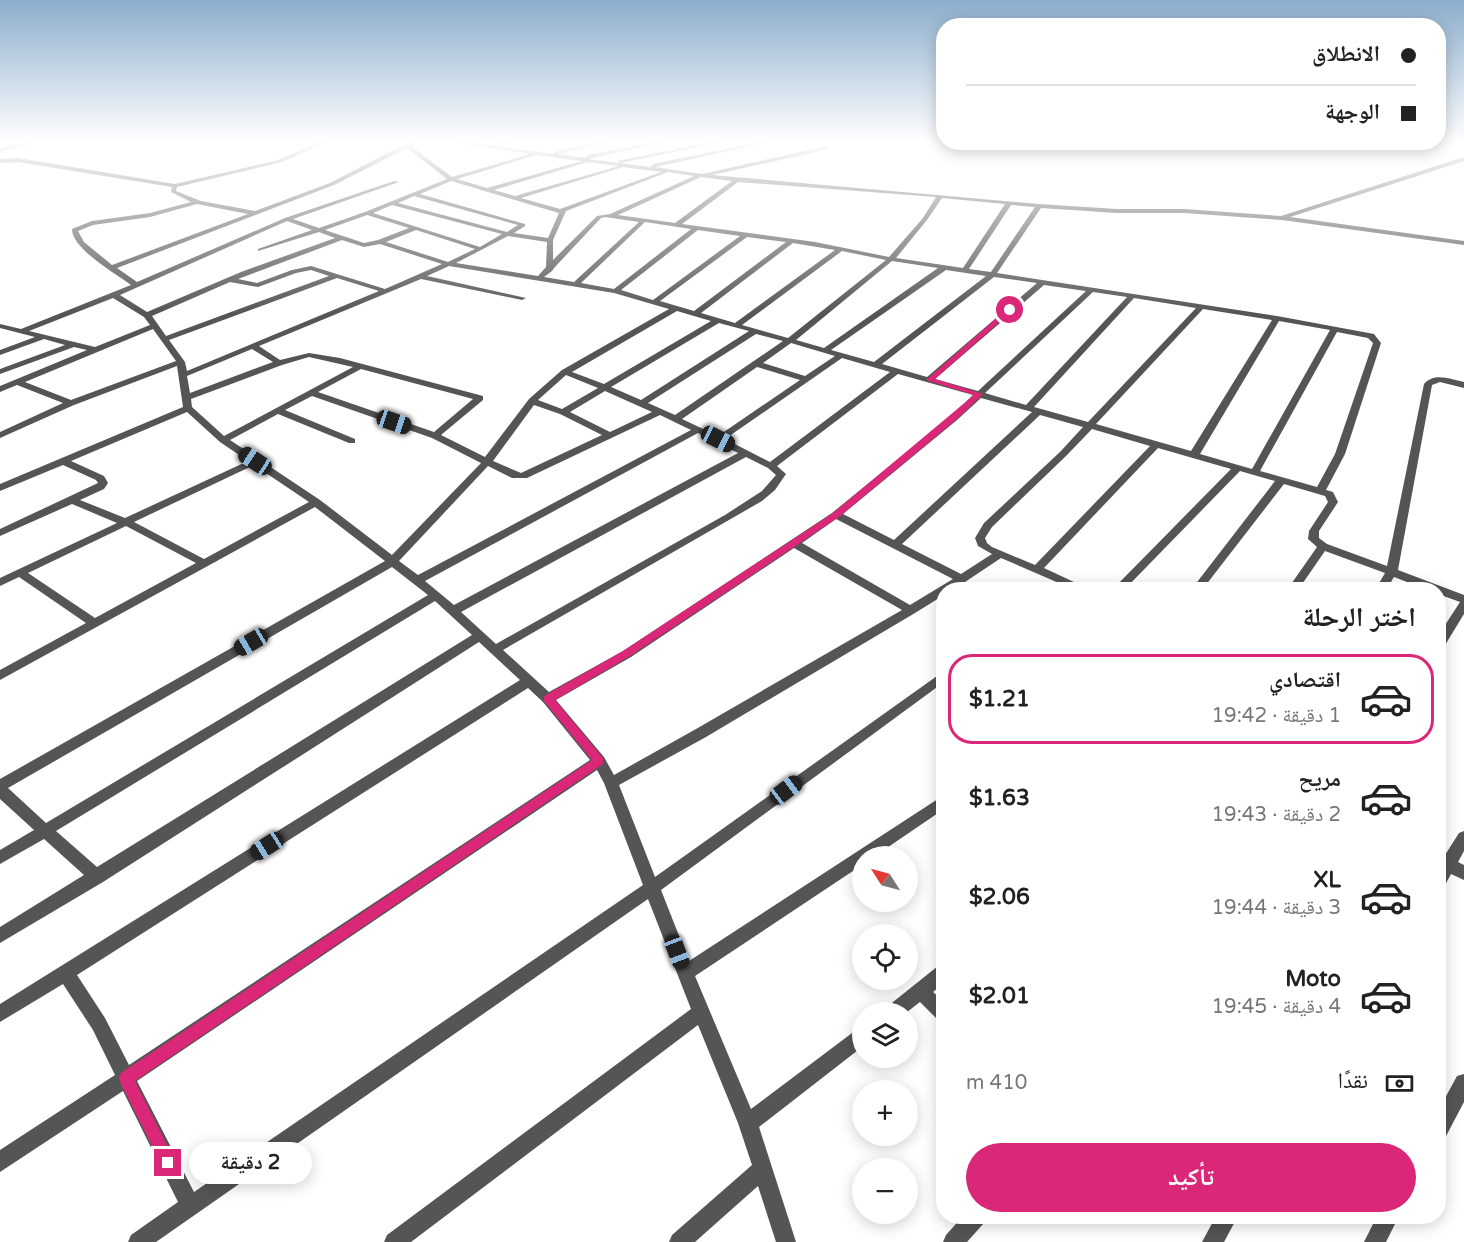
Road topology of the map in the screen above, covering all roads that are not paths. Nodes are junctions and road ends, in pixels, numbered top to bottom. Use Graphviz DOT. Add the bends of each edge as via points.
graph roads {
  1 [pos="189,198"];
  2 [pos="295,198"];
  3 [pos="349,198"];
  4 [pos="404,198"];
  5 [pos="428,198"];
  6 [pos="509,198"];
  7 [pos="515,198"];
  8 [pos="597,198"];
  9 [pos="649,198"];
  10 [pos="713,198"];
  11 [pos="939,198"];
  12 [pos="959,198"];
  13 [pos="1343,198"];
  14 [pos="512,199"];
  15 [pos="199,201"];
  16 [pos="392,203"];
  17 [pos="1009,203"];
  18 [pos="1039,206"];
  19 [pos="563,211"];
  20 [pos="256,213"];
  21 [pos="367,213"];
  22 [pos="611,215"];
  23 [pos="1281,218"];
  24 [pos="286,219"];
  25 [pos="643,221"];
  26 [pos="675,226"];
  27 [pos="416,228"];
  28 [pos="321,229"];
  29 [pos="695,229"];
  30 [pos="508,234"];
  31 [pos="745,235"];
  32 [pos="343,237"];
  33 [pos="550,240"];
  34 [pos="791,241"];
  35 [pos="380,243"];
  36 [pos="1464,243"];
  37 [pos="481,249"];
  38 [pos="841,249"];
  39 [pos="260,250"];
  40 [pos="891,259"];
  41 [pos="448,264"];
  42 [pos="114,267"];
  43 [pos="945,267"];
  44 [pos="550,270"];
  45 [pos="965,270"];
  46 [pos="993,274"];
  47 [pos="336,276"];
  48 [pos="420,277"];
  49 [pos="229,280"];
  50 [pos="538,280"];
  51 [pos="1043,282"];
  52 [pos="136,285"];
  53 [pos="576,285"];
  54 [pos="1092,289"];
  55 [pos="385,291"];
  56 [pos="615,291"];
  57 [pos="114,295"];
  58 [pos="1133,295"];
  59 [pos="522,298"];
  60 [pos="656,302"];
  61 [pos="1201,307"];
  62 [pos="676,308"];
  63 [pos="696,313"];
  64 [pos="147,315"];
  65 [pos="1277,318"];
  66 [pos="718,320"];
  67 [pos="737,325"];
  68 [pos="0,326"];
  69 [pos="154,326"];
  70 [pos="10,328"];
  71 [pos="1335,328"];
  72 [pos="22,331"];
  73 [pos="0,332"];
  74 [pos="755,332"];
  75 [pos="46,336"];
  76 [pos="165,339"];
  77 [pos="789,341"];
  78 [pos="75,344"];
  79 [pos="253,346"];
  80 [pos="96,350"];
  81 [pos="825,351"];
  82 [pos="0,354"];
  83 [pos="840,356"];
  84 [pos="181,362"];
  85 [pos="279,363"];
  86 [pos="758,364"];
  87 [pos="875,365"];
  88 [pos="359,367"];
  89 [pos="896,371"];
  90 [pos="1,372"];
  91 [pos="564,372"];
  92 [pos="183,375"];
  93 [pos="807,380"];
  94 [pos="930,380"];
  95 [pos="17,382"];
  96 [pos="1464,385"];
  97 [pos="607,387"];
  98 [pos="0,389"];
  99 [pos="312,393"];
  100 [pos="979,394"];
  101 [pos="532,401"];
  102 [pos="71,403"];
  103 [pos="188,403"];
  104 [pos="642,403"];
  105 [pos="1028,408"];
  106 [pos="279,411"];
  107 [pos="661,411"];
  108 [pos="1039,411"];
  109 [pos="563,412"];
  110 [pos="677,418"];
  111 [pos="1088,426"];
  112 [pos="699,429"];
  113 [pos="0,435"];
  114 [pos="609,435"];
  115 [pos="435,436"];
  116 [pos="718,439"];
  117 [pos="223,440"];
  118 [pos="352,441"];
  119 [pos="1156,445"];
  120 [pos="746,453"];
  121 [pos="1194,455"];
  122 [pos="63,460"];
  123 [pos="255,461"];
  124 [pos="487,462"];
  125 [pos="771,466"];
  126 [pos="1238,468"];
  127 [pos="1255,472"];
  128 [pos="1281,481"];
  129 [pos="0,489"];
  130 [pos="1320,491"];
  131 [pos="72,500"];
  132 [pos="316,502"];
  133 [pos="836,515"];
  134 [pos="127,523"];
  135 [pos="0,533"];
  136 [pos="794,543"];
  137 [pos="895,545"];
  138 [pos="1323,546"];
  139 [pos="1000,554"];
  140 [pos="392,562"];
  141 [pos="204,563"];
  142 [pos="1038,568"];
  143 [pos="19,572"];
  144 [pos="1392,572"];
  145 [pos="961,579"];
  146 [pos="418,580"];
  147 [pos="0,582"];
  148 [pos="956,582"];
  149 [pos="1069,582"];
  150 [pos="1125,582"];
  151 [pos="1202,582"];
  152 [pos="1298,582"];
  153 [pos="1385,582"];
  154 [pos="1419,582"];
  155 [pos="1446,592"];
  156 [pos="436,595"];
  157 [pos="936,595"];
  158 [pos="931,598"];
  159 [pos="1464,599"];
  160 [pos="936,600"];
  161 [pos="1464,604"];
  162 [pos="911,610"];
  163 [pos="453,611"];
  164 [pos="94,623"];
  165 [pos="1446,634"];
  166 [pos="480,636"];
  167 [pos="494,650"];
  168 [pos="0,676"];
  169 [pos="529,681"];
  170 [pos="936,681"];
  171 [pos="548,699"];
  172 [pos="599,761"];
  173 [pos="611,783"];
  174 [pos="0,788"];
  175 [pos="936,807"];
  176 [pos="45,832"];
  177 [pos="1464,837"];
  178 [pos="879,846"];
  179 [pos="0,858"];
  180 [pos="1446,860"];
  181 [pos="1446,863"];
  182 [pos="852,864"];
  183 [pos="1464,873"];
  184 [pos="97,877"];
  185 [pos="652,888"];
  186 [pos="0,936"];
  187 [pos="66,973"];
  188 [pos="685,973"];
  189 [pos="936,979"];
  190 [pos="921,992"];
  191 [pos="908,1002"];
  192 [pos="936,1006"];
  193 [pos="702,1012"];
  194 [pos="0,1014"];
  195 [pos="852,1044"];
  196 [pos="126,1078"];
  197 [pos="1464,1083"];
  198 [pos="1446,1116"];
  199 [pos="748,1123"];
  200 [pos="0,1162"];
  201 [pos="762,1169"];
  202 [pos="190,1205"];
  203 [pos="970,1224"];
  204 [pos="1223,1224"];
  205 [pos="1384,1224"];
  206 [pos="138,1242"];
  207 [pos="394,1242"];
  208 [pos="679,1242"];
  209 [pos="786,1242"];
  210 [pos="953,1242"];
  211 [pos="1212,1242"];
  212 [pos="1374,1242"];
  1 -- 15 [label="street"];
  2 -- 20 [label="street"];
  3 -- 24 [label="street"];
  4 -- 16 [label="street"];
  5 -- 30 [label="street" via="523,225"];
  6 -- 14 [label="street"];
  7 -- 14 [label="street"];
  8 -- 19 [label="street"];
  9 -- 22 [label="street"];
  10 -- 26 [label="street"];
  11 -- 40 [label="street"];
  12 -- 17 [label="street"];
  13 -- 23 [label="street"];
  14 -- 19 [label="street"];
  15 -- 20 [label="street"];
  15 -- 42 [label="street" via="74,230 86,248"];
  16 -- 21 [label="street"];
  16 -- 30 [label="street"];
  17 -- 18 [label="street"];
  17 -- 45 [label="street"];
  18 -- 23 [label="street"];
  18 -- 46 [label="street"];
  19 -- 33 [label="street"];
  20 -- 24 [label="street"];
  20 -- 42 [label="street"];
  21 -- 27 [label="street"];
  21 -- 28 [label="street"];
  22 -- 25 [label="street"];
  22 -- 44 [label="street" via="599,217"];
  23 -- 36 [label="street"];
  24 -- 28 [label="street"];
  24 -- 52 [label="street"];
  25 -- 26 [label="street"];
  25 -- 53 [label="street"];
  26 -- 29 [label="street"];
  27 -- 35 [label="street"];
  27 -- 37 [label="street"];
  28 -- 32 [label="street"];
  28 -- 39 [label="street"];
  29 -- 31 [label="street"];
  29 -- 56 [label="street"];
  30 -- 33 [label="street"];
  30 -- 37 [label="street"];
  31 -- 34 [label="street"];
  31 -- 60 [label="street"];
  32 -- 35 [label="street" via="364,245"];
  32 -- 49 [label="street"];
  33 -- 44 [label="street"];
  34 -- 38 [label="street"];
  34 -- 63 [label="street"];
  35 -- 41 [label="street"];
  37 -- 41 [label="street"];
  38 -- 40 [label="street"];
  38 -- 67 [label="street"];
  40 -- 43 [label="street"];
  40 -- 77 [label="street"];
  41 -- 48 [label="street"];
  41 -- 50 [label="street"];
  42 -- 52 [label="street"];
  43 -- 45 [label="street"];
  43 -- 81 [label="street"];
  44 -- 50 [label="street"];
  45 -- 46 [label="street"];
  46 -- 51 [label="street"];
  46 -- 87 [label="street"];
  47 -- 49 [label="street" via="306,268 258,285"];
  47 -- 55 [label="street"];
  47 -- 76 [label="street"];
  48 -- 55 [label="street"];
  48 -- 59 [label="street"];
  49 -- 64 [label="street"];
  50 -- 53 [label="street"];
  51 -- 54 [label="street"];
  51 -- 94 [label="street"];
  52 -- 57 [label="street"];
  53 -- 56 [label="street"];
  54 -- 58 [label="street"];
  54 -- 100 [label="street"];
  55 -- 79 [label="street"];
  56 -- 60 [label="street"];
  57 -- 64 [label="street"];
  57 -- 72 [label="street"];
  58 -- 61 [label="street"];
  58 -- 105 [label="street"];
  60 -- 62 [label="street"];
  61 -- 65 [label="street"];
  61 -- 111 [label="street"];
  62 -- 63 [label="street"];
  62 -- 91 [label="street"];
  63 -- 66 [label="street"];
  64 -- 69 [label="street"];
  65 -- 71 [label="street"];
  65 -- 121 [label="street"];
  66 -- 67 [label="street"];
  66 -- 97 [label="street"];
  67 -- 74 [label="street"];
  68 -- 70 [label="street"];
  69 -- 76 [label="street"];
  69 -- 80 [label="street"];
  70 -- 72 [label="street"];
  70 -- 73 [label="street"];
  71 -- 127 [label="street"];
  71 -- 130 [label="street" via="1371,336 1377,343 1340,454"];
  72 -- 75 [label="street"];
  74 -- 77 [label="street"];
  74 -- 104 [label="street"];
  75 -- 78 [label="street"];
  75 -- 82 [label="street"];
  76 -- 84 [label="street"];
  77 -- 81 [label="street"];
  77 -- 86 [label="street"];
  78 -- 80 [label="street"];
  78 -- 90 [label="street"];
  79 -- 85 [label="street"];
  79 -- 92 [label="street"];
  80 -- 95 [label="street"];
  81 -- 83 [label="street"];
  83 -- 87 [label="street"];
  83 -- 93 [label="street"];
  84 -- 92 [label="street"];
  84 -- 102 [label="street"];
  85 -- 88 [label="street" via="309,355"];
  85 -- 103 [label="street"];
  86 -- 93 [label="street"];
  86 -- 110 [label="street"];
  87 -- 89 [label="street"];
  88 -- 99 [label="street"];
  88 -- 115 [label="street" via="480,398"];
  89 -- 94 [label="street"];
  89 -- 125 [label="street"];
  91 -- 97 [label="street"];
  91 -- 101 [label="street"];
  92 -- 103 [label="street"];
  93 -- 116 [label="street"];
  94 -- 100 [label="street"];
  95 -- 98 [label="street"];
  95 -- 102 [label="street"];
  96 -- 144 [label="street" via="1440,379 1428,384"];
  97 -- 104 [label="street"];
  97 -- 109 [label="street"];
  99 -- 106 [label="street"];
  99 -- 115 [label="street"];
  100 -- 105 [label="street"];
  100 -- 133 [label="street"];
  101 -- 109 [label="street"];
  101 -- 124 [label="street"];
  102 -- 113 [label="street"];
  103 -- 117 [label="street"];
  103 -- 122 [label="street"];
  104 -- 107 [label="street"];
  105 -- 108 [label="street"];
  106 -- 117 [label="street"];
  106 -- 118 [label="street"];
  107 -- 110 [label="street"];
  107 -- 114 [label="street"];
  108 -- 111 [label="street"];
  108 -- 137 [label="street"];
  109 -- 114 [label="street"];
  110 -- 112 [label="street"];
  111 -- 119 [label="street"];
  111 -- 139 [label="street" via="988,525 982,544"];
  112 -- 116 [label="street"];
  112 -- 146 [label="street"];
  114 -- 124 [label="street" via="523,476"];
  115 -- 124 [label="street"];
  116 -- 120 [label="street"];
  117 -- 123 [label="street"];
  119 -- 121 [label="street"];
  119 -- 142 [label="street"];
  120 -- 125 [label="street"];
  120 -- 163 [label="street"];
  121 -- 126 [label="street"];
  122 -- 129 [label="street"];
  122 -- 131 [label="street" via="103,480 100,487"];
  123 -- 132 [label="street"];
  123 -- 134 [label="street"];
  124 -- 140 [label="street"];
  125 -- 167 [label="street" via="781,474 777,483 729,517"];
  126 -- 127 [label="street"];
  126 -- 150 [label="street"];
  127 -- 128 [label="street"];
  128 -- 130 [label="street"];
  128 -- 151 [label="street"];
  130 -- 138 [label="street" via="1329,494 1333,502 1314,531 1313,539"];
  131 -- 134 [label="street"];
  131 -- 135 [label="street"];
  132 -- 140 [label="street"];
  132 -- 141 [label="street"];
  133 -- 136 [label="street"];
  133 -- 137 [label="street"];
  134 -- 141 [label="street"];
  134 -- 143 [label="street"];
  136 -- 162 [label="street"];
  136 -- 171 [label="street" via="627,654"];
  137 -- 145 [label="street"];
  138 -- 144 [label="street"];
  138 -- 152 [label="street"];
  139 -- 142 [label="street"];
  139 -- 145 [label="street"];
  140 -- 146 [label="street"];
  140 -- 174 [label="street"];
  141 -- 164 [label="street"];
  142 -- 149 [label="street"];
  143 -- 147 [label="street"];
  143 -- 164 [label="street"];
  144 -- 153 [label="street"];
  144 -- 154 [label="street"];
  145 -- 148 [label="street"];
  146 -- 156 [label="street"];
  155 -- 159 [label="street"];
  156 -- 163 [label="street"];
  156 -- 176 [label="street"];
  157 -- 158 [label="street"];
  158 -- 160 [label="street"];
  158 -- 162 [label="street"];
  161 -- 165 [label="street"];
  162 -- 173 [label="street"];
  163 -- 166 [label="street"];
  164 -- 168 [label="street"];
  166 -- 167 [label="street"];
  166 -- 184 [label="street"];
  167 -- 169 [label="street"];
  169 -- 171 [label="street"];
  169 -- 187 [label="street"];
  170 -- 185 [label="street"];
  171 -- 172 [label="street"];
  172 -- 173 [label="street"];
  172 -- 196 [label="street"];
  173 -- 185 [label="street"];
  174 -- 176 [label="street"];
  175 -- 178 [label="street"];
  176 -- 179 [label="street"];
  176 -- 184 [label="street"];
  177 -- 180 [label="street"];
  181 -- 183 [label="street"];
  182 -- 188 [label="street"];
  184 -- 186 [label="street"];
  185 -- 188 [label="street"];
  185 -- 202 [label="street"];
  187 -- 194 [label="street"];
  187 -- 196 [label="street" via="99,1024"];
  188 -- 193 [label="street"];
  189 -- 190 [label="street"];
  190 -- 191 [label="street"];
  190 -- 192 [label="street"];
  193 -- 199 [label="street"];
  193 -- 207 [label="street"];
  195 -- 199 [label="street"];
  196 -- 200 [label="street"];
  196 -- 202 [label="street"];
  197 -- 198 [label="street"];
  199 -- 201 [label="street"];
  201 -- 208 [label="street"];
  201 -- 209 [label="street"];
  202 -- 206 [label="street"];
  203 -- 210 [label="street"];
  204 -- 211 [label="street"];
  205 -- 212 [label="street"];
}
